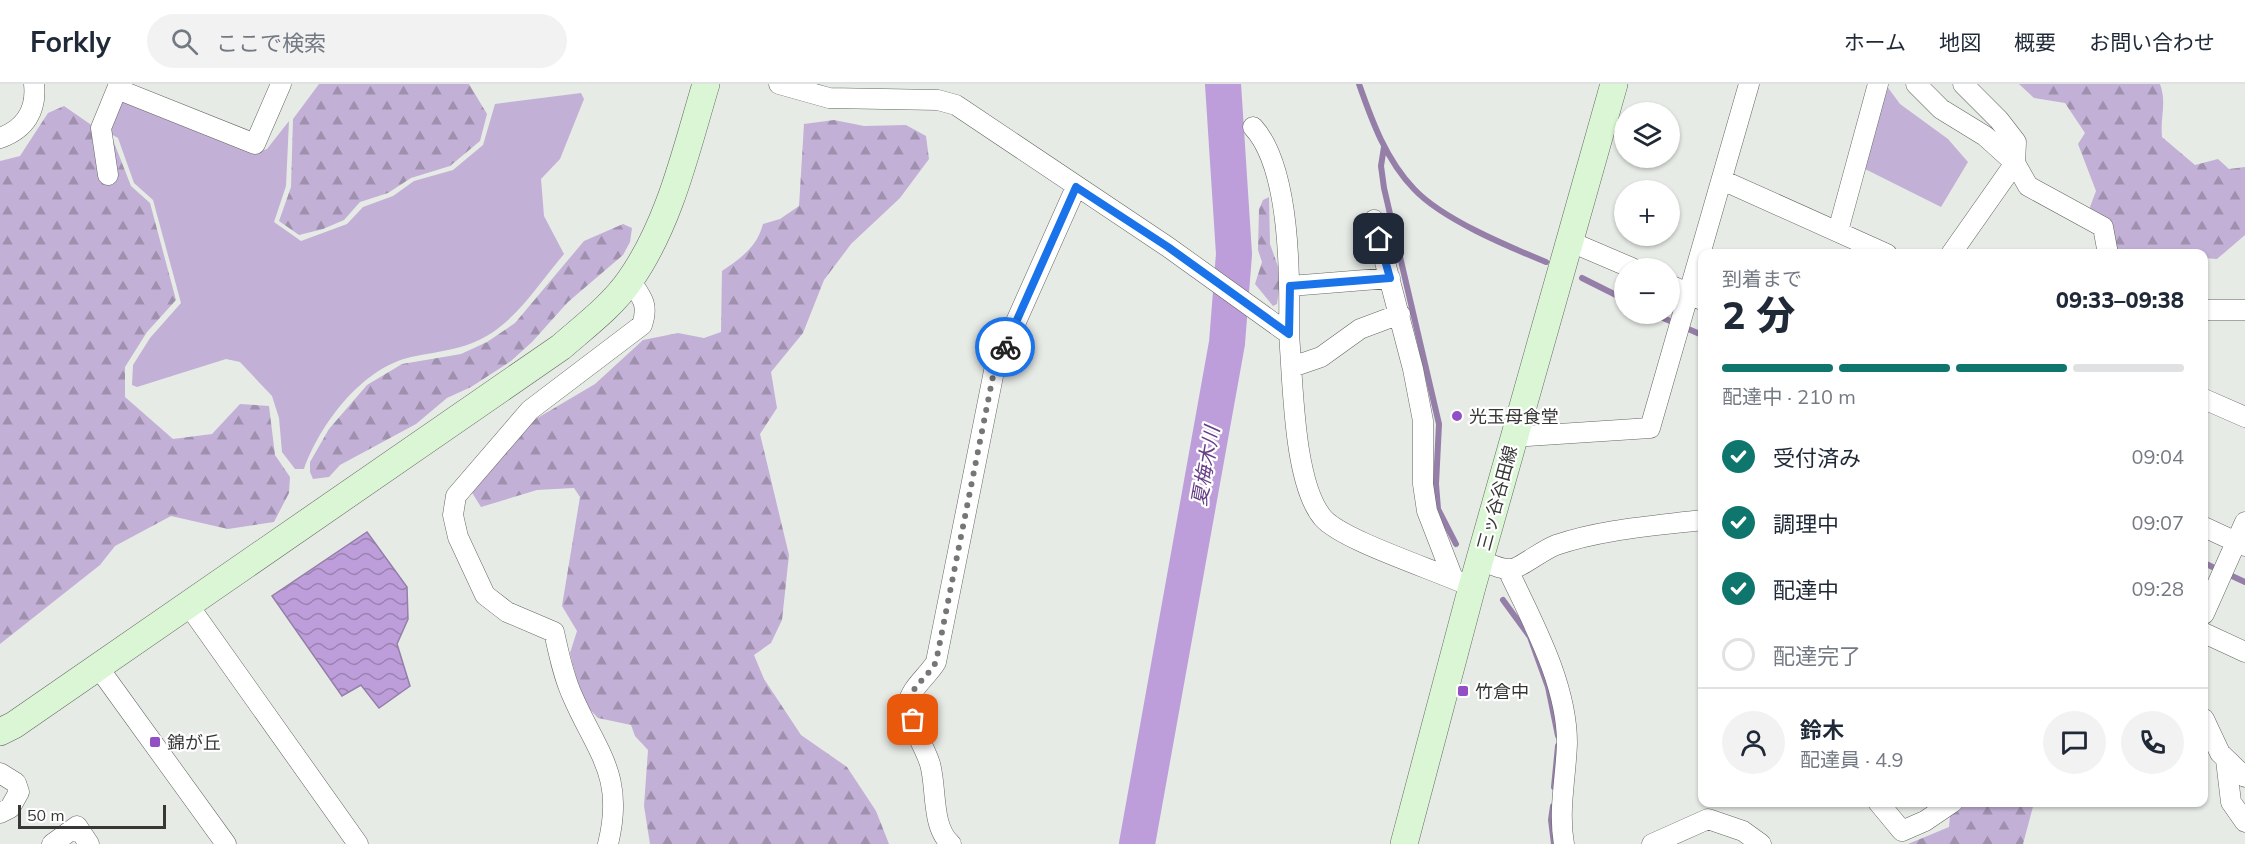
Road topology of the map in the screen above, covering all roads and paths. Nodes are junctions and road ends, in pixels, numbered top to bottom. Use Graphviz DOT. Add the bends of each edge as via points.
graph roads {
  1 [pos="34,84"];
  2 [pos="281,84"];
  3 [pos="706,84"];
  4 [pos="779,84"];
  5 [pos="1614,84"];
  6 [pos="1749,84"];
  7 [pos="1878,84"];
  8 [pos="1916,84"];
  9 [pos="1963,84"];
  10 [pos="118,87"];
  11 [pos="829,91"];
  12 [pos="935,92"];
  13 [pos="1253,127"];
  14 [pos="0,138"];
  15 [pos="2015,164"];
  16 [pos="108,176"];
  17 [pos="1722,180"];
  18 [pos="1076,187"];
  19 [pos="1374,220"];
  20 [pos="1838,231"];
  21 [pos="1571,242"];
  22 [pos="1707,249"];
  23 [pos="1876,249"];
  24 [pos="1955,249"];
  25 [pos="2107,249"];
  26 [pos="1614,260"];
  27 [pos="1390,278"];
  28 [pos="630,280"];
  29 [pos="1290,286"];
  30 [pos="1680,290"];
  31 [pos="1696,297"];
  32 [pos="2208,309"];
  33 [pos="2245,310"];
  34 [pos="1400,314"];
  35 [pos="1289,334"];
  36 [pos="1292,367"];
  37 [pos="2208,401"];
  38 [pos="2245,417"];
  39 [pos="1514,437"];
  40 [pos="1698,521"];
  41 [pos="2245,522"];
  42 [pos="2208,530"];
  43 [pos="2237,549"];
  44 [pos="1480,560"];
  45 [pos="1508,570"];
  46 [pos="1463,583"];
  47 [pos="2208,605"];
  48 [pos="189,606"];
  49 [pos="2208,635"];
  50 [pos="2245,652"];
  51 [pos="98,667"];
  52 [pos="2208,726"];
  53 [pos="0,732"];
  54 [pos="2226,760"];
  55 [pos="0,773"];
  56 [pos="2245,777"];
  57 [pos="1881,807"];
  58 [pos="1946,807"];
  59 [pos="0,813"];
  60 [pos="2245,822"];
  61 [pos="1896,837"];
  62 [pos="52,844"];
  63 [pos="89,844"];
  64 [pos="226,844"];
  65 [pos="358,844"];
  66 [pos="608,844"];
  67 [pos="951,844"];
  68 [pos="1404,844"];
  69 [pos="1564,844"];
  70 [pos="1652,844"];
  71 [pos="1761,844"];
  1 -- 14 [label="street" via="35,96 19,131"];
  2 -- 10 [label="street" via="255,144"];
  3 -- 28 [label="street" via="662,221"];
  4 -- 11 [label="street"];
  5 -- 21 [label="street, 三ッ谷谷田線"];
  6 -- 17 [label="street"];
  7 -- 20 [label="street"];
  8 -- 15 [label="street" via="1941,109 1985,136"];
  9 -- 15 [label="street" via="2016,142"];
  10 -- 16 [label="street" via="101,128"];
  11 -- 12 [label="street"];
  12 -- 18 [label="street"];
  13 -- 29 [label="street" via="1270,153 1278,184"];
  15 -- 24 [label="street"];
  15 -- 25 [label="street" via="2028,186 2103,227"];
  17 -- 20 [label="street"];
  17 -- 22 [label="street"];
  18 -- 35 [label="street"];
  18 -- 67 [label="street" via="994,371 936,662 911,693 908,706 930,763 937,816"];
  19 -- 27 [label="street"];
  20 -- 23 [label="street"];
  21 -- 26 [label="street"];
  21 -- 39 [label="street, 三ッ谷谷田線"];
  27 -- 29 [label="street"];
  27 -- 34 [label="street"];
  28 -- 48 [label="street" via="600,314 561,347"];
  28 -- 66 [label="street" via="647,312 642,326 530,410 456,496 453,514 458,537 485,595 507,612 555,632 572,696 605,758 612,785 614,820"];
  29 -- 35 [label="street"];
  30 -- 31 [label="street"];
  31 -- 39 [label="street" via="1650,428"];
  32 -- 33 [label="street"];
  34 -- 36 [label="street" via="1360,329 1321,357"];
  34 -- 46 [label="street" via="1424,421 1423,484 1427,511"];
  35 -- 36 [label="street"];
  36 -- 46 [label="street" via="1305,481 1323,518 1382,550"];
  37 -- 38 [label="street"];
  39 -- 44 [label="street, 三ッ谷谷田線"];
  40 -- 45 [label="street" via="1582,538 1556,545"];
  41 -- 43 [label="street"];
  42 -- 43 [label="street"];
  43 -- 47 [label="street"];
  44 -- 45 [label="street"];
  44 -- 46 [label="street, 三ッ谷谷田線"];
  45 -- 69 [label="street" via="1548,659 1565,715 1567,744 1561,829"];
  46 -- 68 [label="street, 三ッ谷谷田線"];
  48 -- 51 [label="street"];
  48 -- 65 [label="street"];
  49 -- 50 [label="street"];
  51 -- 53 [label="street"];
  51 -- 64 [label="street"];
  52 -- 54 [label="street"];
  54 -- 56 [label="street"];
  54 -- 60 [label="street" via="2231,802"];
  55 -- 59 [label="street" via="16,783 19,792 10,808"];
  57 -- 61 [label="street"];
  58 -- 61 [label="street"];
  62 -- 63 [label="street" via="77,826"];
  70 -- 71 [label="street" via="1708,819 1743,831"];
}
